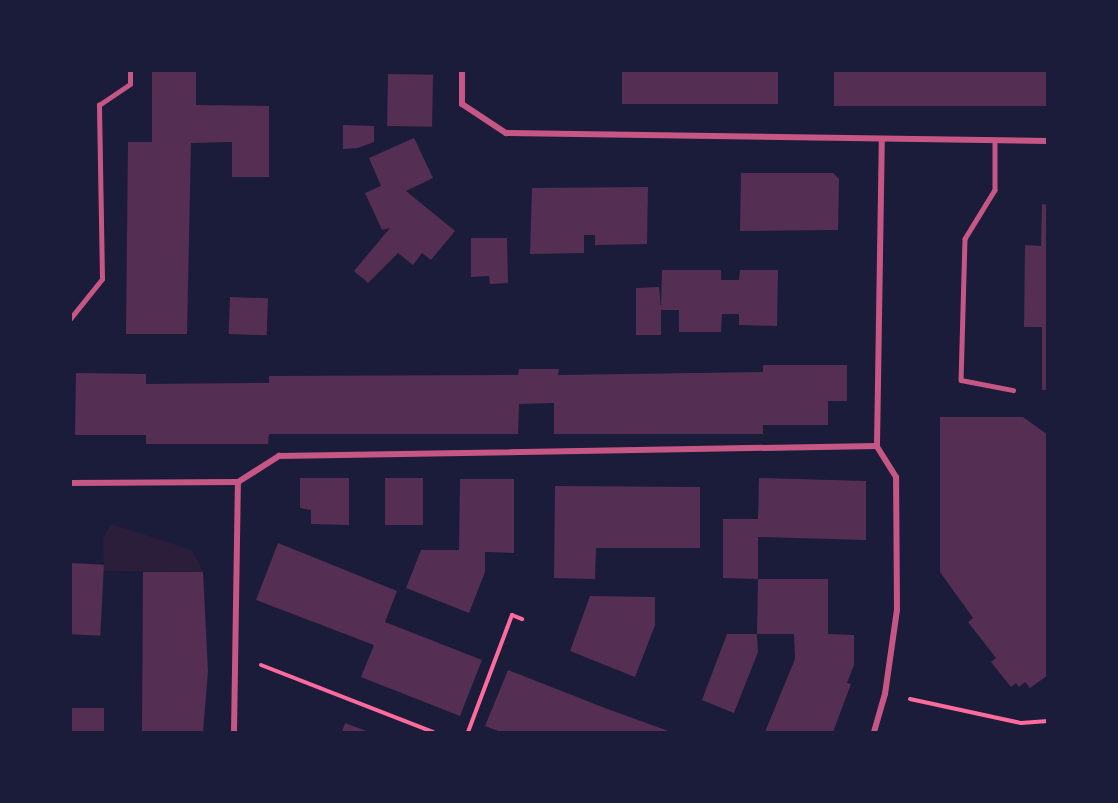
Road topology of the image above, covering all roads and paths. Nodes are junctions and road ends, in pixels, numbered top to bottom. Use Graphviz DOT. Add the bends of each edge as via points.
graph roads {
  1 [pos="130,70"];
  2 [pos="462,70"];
  3 [pos="882,140"];
  4 [pos="995,140"];
  5 [pos="1047,141"];
  6 [pos="70,319"];
  7 [pos="1012,390"];
  8 [pos="877,446"];
  9 [pos="238,482"];
  10 [pos="70,483"];
  11 [pos="522,619"];
  12 [pos="236,663"];
  13 [pos="885,694"];
  14 [pos="1047,721"];
  15 [pos="234,732"];
  16 [pos="433,732"];
  17 [pos="468,732"];
  18 [pos="874,732"];
  1 -- 6 [label="lane" via="129,84 99,105 102,279"];
  2 -- 3 [label="street" via="462,104 506,133"];
  3 -- 4 [label="street"];
  3 -- 8 [label="street"];
  4 -- 5 [label="street"];
  4 -- 7 [label="lane" via="995,190 965,239 961,380"];
  8 -- 9 [label="street" via="279,456"];
  8 -- 13 [label="street" via="896,477 897,610"];
  9 -- 10 [label="street"];
  9 -- 12 [label="street"];
  11 -- 17 [label="path" via="512,615"];
  12 -- 15 [label="street"];
  12 -- 16 [label="path" via="259,665"];
  13 -- 14 [label="path" via="1021,723"];
  13 -- 18 [label="street"];
}
